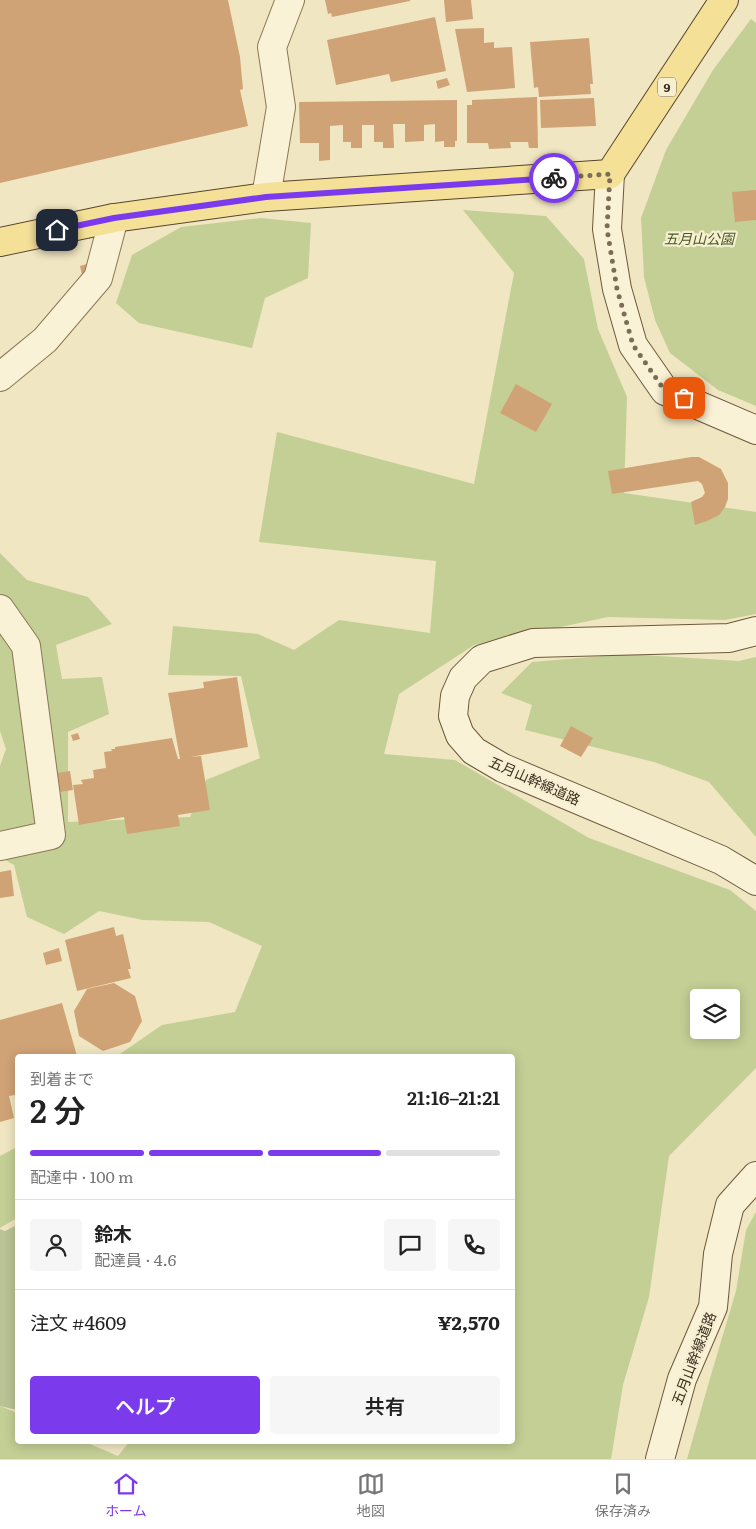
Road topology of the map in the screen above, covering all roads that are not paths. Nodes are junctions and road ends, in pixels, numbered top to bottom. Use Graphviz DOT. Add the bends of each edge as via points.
graph roads {
  1 [pos="290,0"];
  2 [pos="724,0"];
  3 [pos="610,174"];
  4 [pos="266,197"];
  5 [pos="114,218"];
  6 [pos="0,242"];
  7 [pos="0,377"];
  8 [pos="756,430"];
  9 [pos="0,609"];
  10 [pos="756,631"];
  11 [pos="0,846"];
  12 [pos="756,881"];
  13 [pos="756,1176"];
  14 [pos="660,1459"];
  1 -- 4 [label="street" via="272,47 281,107"];
  2 -- 3 [label="main road, 9"];
  3 -- 4 [label="main road"];
  3 -- 8 [label="street" via="607,229 617,289 633,345 665,391"];
  4 -- 5 [label="main road"];
  5 -- 6 [label="main road"];
  5 -- 7 [label="street" via="98,278 45,340"];
  9 -- 11 [label="street" via="26,646 51,834"];
  10 -- 12 [label="street, 五月山幹線道路" via="729,638 533,643 482,659 463,678 455,696 453,716 460,735 474,751 503,768 721,860"];
  13 -- 14 [label="street, 五月山幹線道路" via="730,1205 718,1254 713,1307 682,1379"];
}
